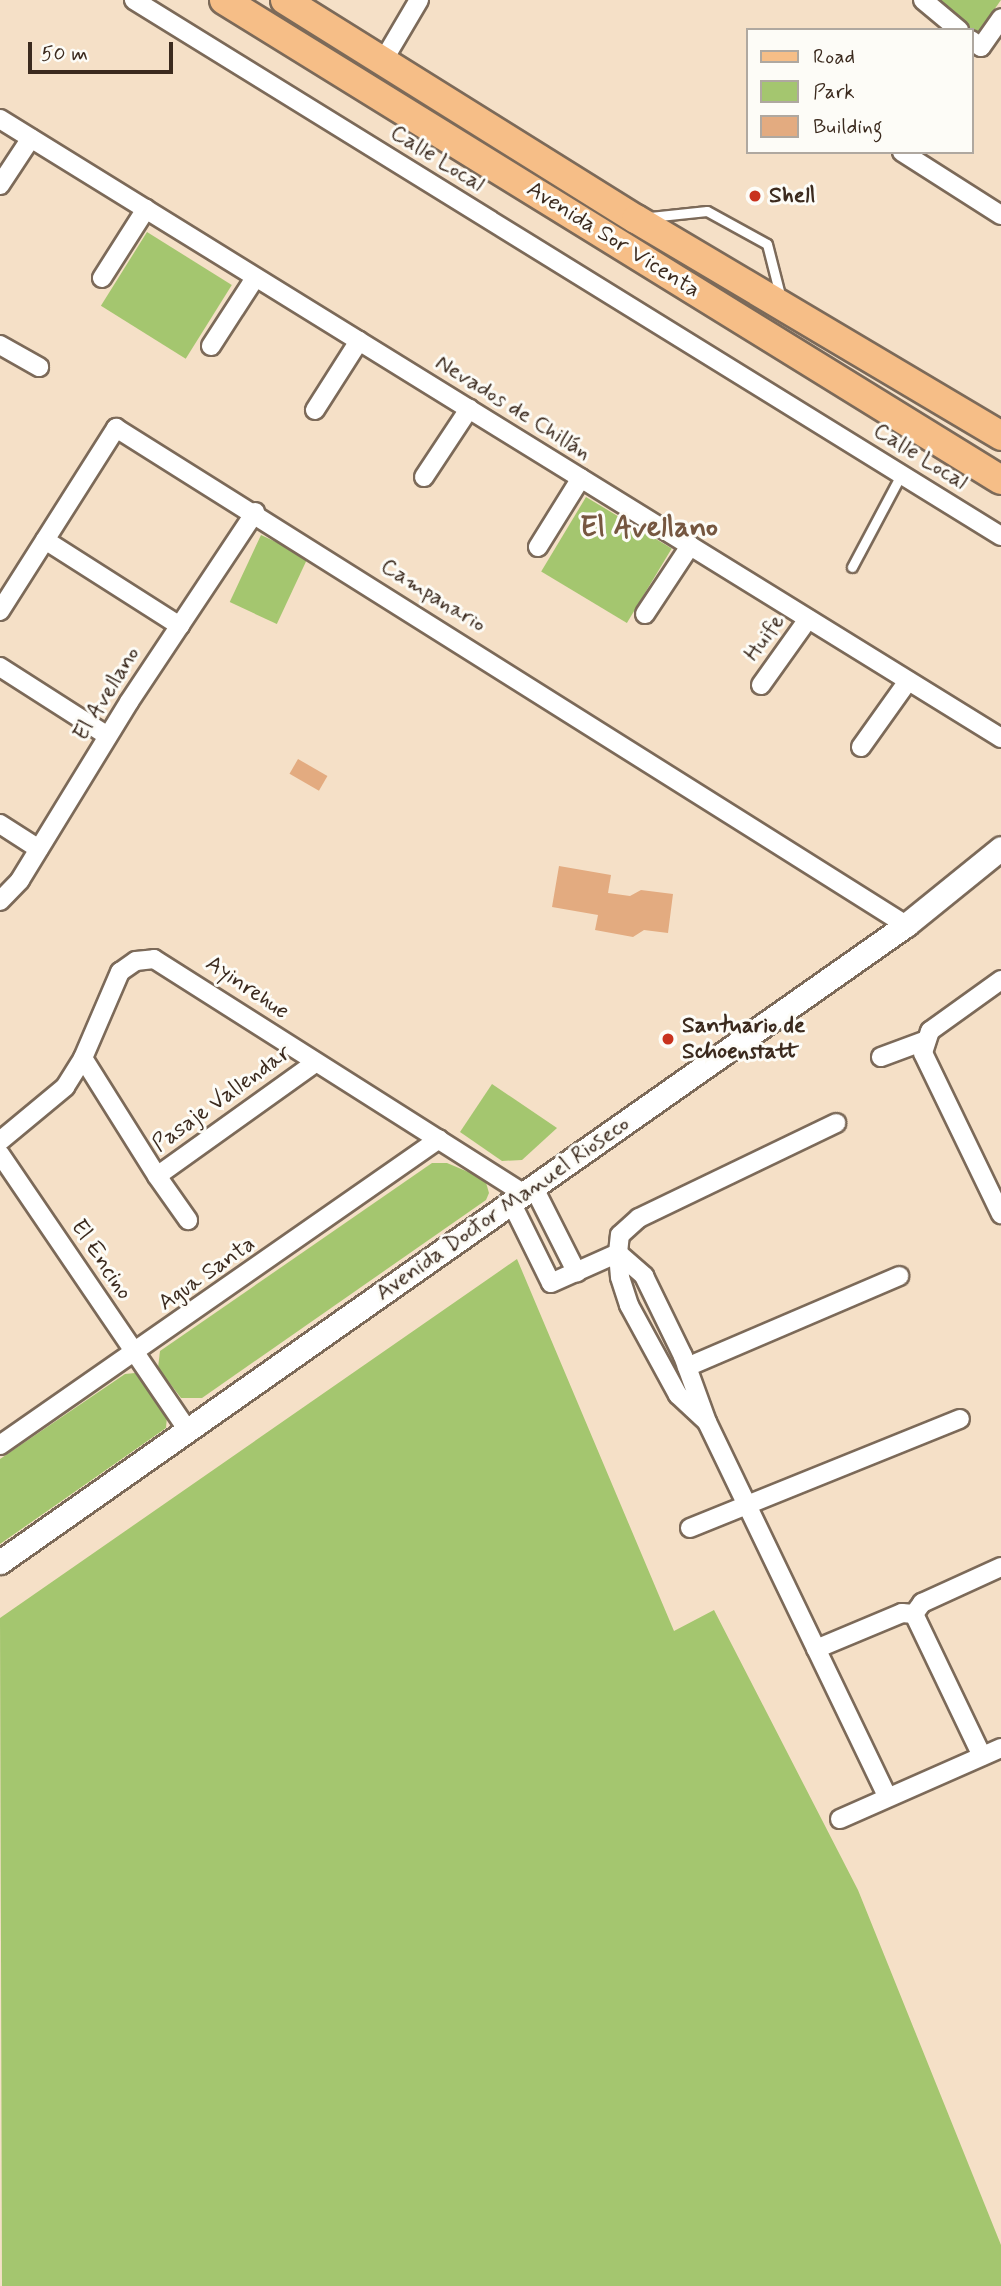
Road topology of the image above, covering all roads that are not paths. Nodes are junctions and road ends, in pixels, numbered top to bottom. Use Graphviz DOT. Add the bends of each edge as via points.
graph roads {
  1 [pos="134,0"];
  2 [pos="225,0"];
  3 [pos="419,0"];
  4 [pos="923,0"];
  5 [pos="300,4"];
  6 [pos="1001,18"];
  7 [pos="957,28"];
  8 [pos="976,43"];
  9 [pos="383,61"];
  10 [pos="0,119"];
  11 [pos="30,138"];
  12 [pos="905,154"];
  13 [pos="0,185"];
  14 [pos="146,209"];
  15 [pos="1001,215"];
  16 [pos="636,219"];
  17 [pos="102,278"];
  18 [pos="255,278"];
  19 [pos="782,304"];
  20 [pos="359,341"];
  21 [pos="211,346"];
  22 [pos="3,352"];
  23 [pos="39,367"];
  24 [pos="470,409"];
  25 [pos="316,410"];
  26 [pos="1001,436"];
  27 [pos="901,475"];
  28 [pos="424,477"];
  29 [pos="581,478"];
  30 [pos="1001,480"];
  31 [pos="256,512"];
  32 [pos="1001,536"];
  33 [pos="45,540"];
  34 [pos="690,546"];
  35 [pos="538,547"];
  36 [pos="852,567"];
  37 [pos="0,611"];
  38 [pos="645,614"];
  39 [pos="808,619"];
  40 [pos="180,626"];
  41 [pos="0,667"];
  42 [pos="908,681"];
  43 [pos="761,685"];
  44 [pos="108,736"];
  45 [pos="1001,738"];
  46 [pos="861,747"];
  47 [pos="0,824"];
  48 [pos="1001,848"];
  49 [pos="39,849"];
  50 [pos="0,901"];
  51 [pos="906,925"];
  52 [pos="1001,980"];
  53 [pos="924,1041"];
  54 [pos="881,1057"];
  55 [pos="83,1058"];
  56 [pos="315,1063"];
  57 [pos="836,1123"];
  58 [pos="439,1139"];
  59 [pos="0,1141"];
  60 [pos="0,1154"];
  61 [pos="158,1176"];
  62 [pos="522,1194"];
  63 [pos="1001,1214"];
  64 [pos="188,1220"];
  65 [pos="618,1253"];
  66 [pos="577,1273"];
  67 [pos="899,1276"];
  68 [pos="136,1354"];
  69 [pos="687,1367"];
  70 [pos="960,1419"];
  71 [pos="707,1422"];
  72 [pos="186,1428"];
  73 [pos="0,1445"];
  74 [pos="747,1505"];
  75 [pos="690,1528"];
  76 [pos="0,1562"];
  77 [pos="1001,1567"];
  78 [pos="914,1614"];
  79 [pos="816,1649"];
  80 [pos="1001,1748"];
  81 [pos="982,1756"];
  82 [pos="887,1796"];
  83 [pos="840,1819"];
  1 -- 27 [label="street, Calle Local"];
  2 -- 30 [label="main road, Avenida Sor Vicenta"];
  3 -- 9 [label="street"];
  4 -- 7 [label="street"];
  5 -- 9 [label="main road, Avenida Sor Vicenta"];
  6 -- 8 [label="street"];
  9 -- 16 [label="main road, Avenida Sor Vicenta"];
  10 -- 11 [label="street, Nevados de Chillán"];
  11 -- 13 [label="street"];
  11 -- 14 [label="street, Nevados de Chillán"];
  12 -- 15 [label="street"];
  14 -- 17 [label="street"];
  14 -- 18 [label="street, Nevados de Chillán"];
  16 -- 19 [label="main road, Avenida Sor Vicenta"];
  16 -- 19 [label="lane" via="707,211 767,244"];
  18 -- 20 [label="street, Nevados de Chillán"];
  18 -- 21 [label="street"];
  19 -- 26 [label="main road, Avenida Sor Vicenta"];
  20 -- 24 [label="street, Nevados de Chillán"];
  20 -- 25 [label="street"];
  22 -- 23 [label="street"];
  24 -- 28 [label="street"];
  24 -- 29 [label="street, Nevados de Chillán"];
  27 -- 32 [label="street, Calle Local"];
  27 -- 36 [label="lane"];
  29 -- 34 [label="street, Nevados de Chillán"];
  29 -- 35 [label="street"];
  31 -- 33 [label="street, Campanario" via="116,428"];
  31 -- 40 [label="street, El Avellano"];
  31 -- 51 [label="street, Campanario"];
  33 -- 37 [label="street, Campanario"];
  33 -- 40 [label="street"];
  34 -- 38 [label="street"];
  34 -- 39 [label="street, Nevados de Chillán"];
  39 -- 42 [label="street, Nevados de Chillán"];
  39 -- 43 [label="street, Huife"];
  40 -- 44 [label="street, El Avellano"];
  41 -- 44 [label="street"];
  42 -- 45 [label="street, Nevados de Chillán"];
  42 -- 46 [label="street"];
  44 -- 49 [label="street, El Avellano"];
  47 -- 49 [label="street"];
  48 -- 51 [label="street, Avenida Doctor Manuel Rioseco"];
  49 -- 50 [label="street, El Avellano"];
  51 -- 62 [label="street, Avenida Doctor Manuel Rioseco"];
  52 -- 53 [label="street" via="930,1031"];
  53 -- 54 [label="street"];
  53 -- 63 [label="street" via="925,1063"];
  55 -- 56 [label="street, Ayinrehue" via="120,972 136,961 154,958"];
  55 -- 59 [label="street, Ayinrehue" via="65,1087"];
  55 -- 61 [label="street, Pasaje Vallendar"];
  56 -- 58 [label="street, Ayinrehue"];
  56 -- 61 [label="street, Pasaje Vallendar"];
  57 -- 65 [label="street" via="639,1217 620,1235"];
  58 -- 62 [label="street, Ayinrehue"];
  58 -- 68 [label="street, Agua Santa"];
  60 -- 68 [label="street, El Encino"];
  61 -- 64 [label="street, Pasaje Vallendar"];
  62 -- 66 [label="street"];
  62 -- 66 [label="street" via="551,1283"];
  62 -- 72 [label="street, Avenida Doctor Manuel Rioseco"];
  65 -- 66 [label="street"];
  65 -- 69 [label="street" via="644,1276"];
  65 -- 71 [label="street" via="629,1305 678,1395"];
  67 -- 69 [label="street"];
  68 -- 72 [label="street, El Encino"];
  68 -- 73 [label="street, Agua Santa"];
  69 -- 71 [label="street"];
  70 -- 74 [label="street"];
  71 -- 74 [label="street"];
  72 -- 76 [label="street, Avenida Doctor Manuel Rioseco"];
  74 -- 75 [label="street"];
  74 -- 79 [label="street"];
  77 -- 78 [label="street" via="922,1603"];
  78 -- 79 [label="street" via="902,1613"];
  78 -- 81 [label="street"];
  79 -- 82 [label="street"];
  80 -- 81 [label="street"];
  81 -- 82 [label="street"];
  82 -- 83 [label="street"];
}
